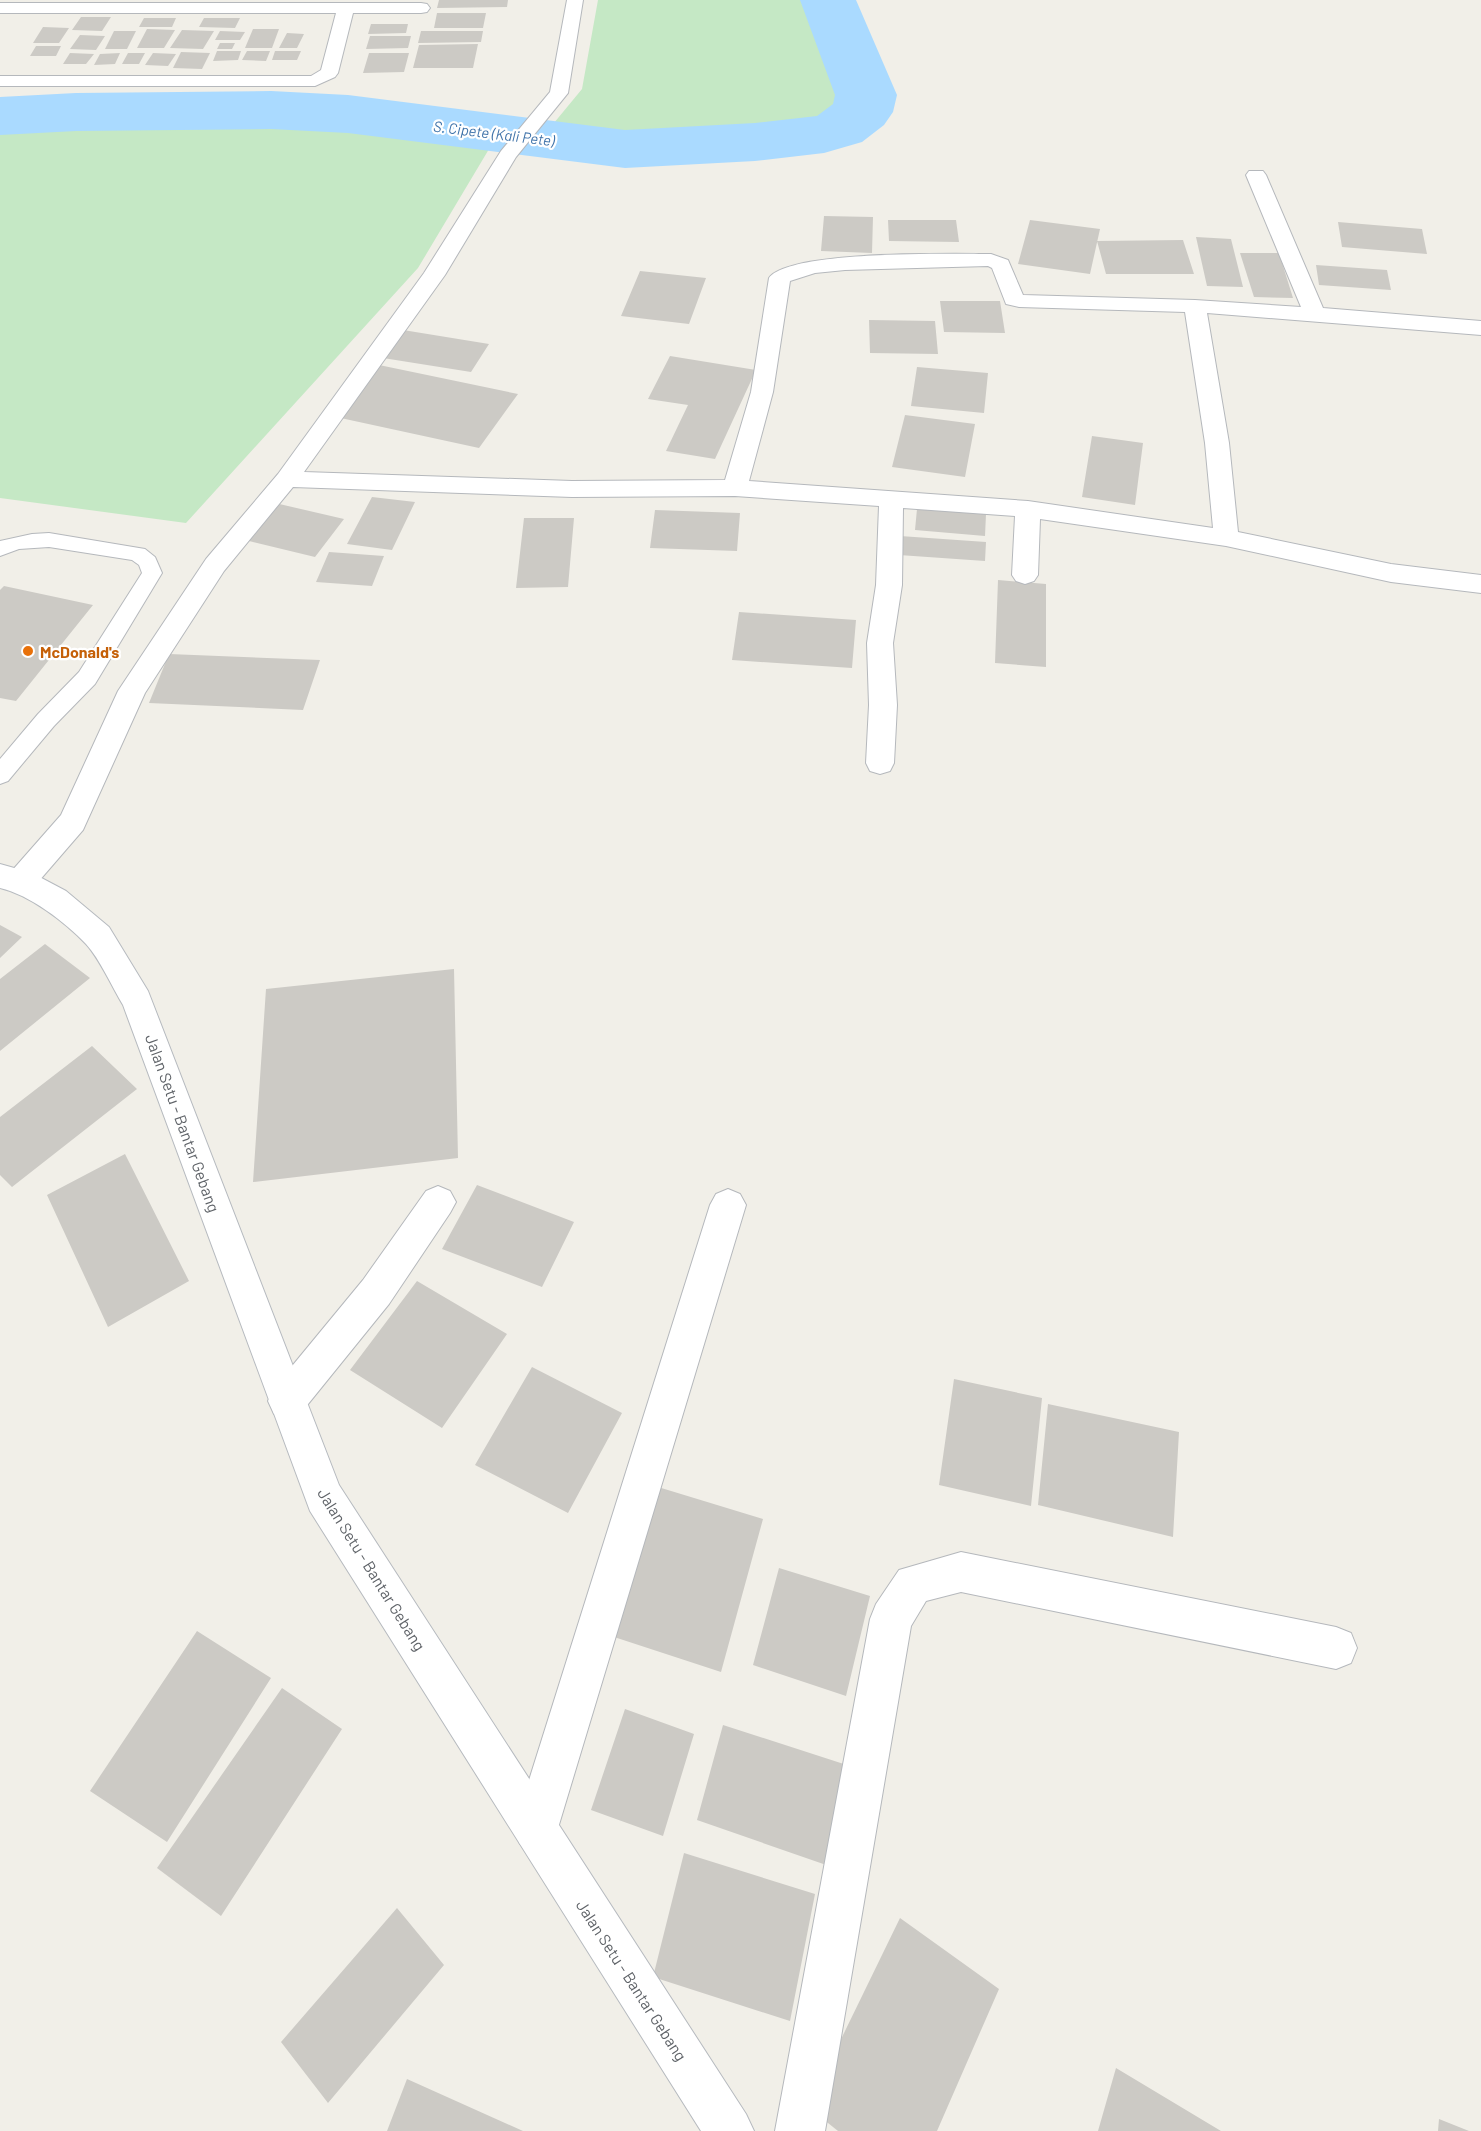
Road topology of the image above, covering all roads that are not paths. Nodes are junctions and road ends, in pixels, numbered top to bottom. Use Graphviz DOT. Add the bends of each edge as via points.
graph roads {
  1 [pos="575,0"];
  2 [pos="346,8"];
  3 [pos="421,8"];
  4 [pos="8,9"];
  5 [pos="0,81"];
  6 [pos="1256,175"];
  7 [pos="1195,306"];
  8 [pos="1315,314"];
  9 [pos="1481,328"];
  10 [pos="286,479"];
  11 [pos="735,488"];
  12 [pos="891,498"];
  13 [pos="1028,509"];
  14 [pos="1226,538"];
  15 [pos="0,549"];
  16 [pos="1025,575"];
  17 [pos="1481,584"];
  18 [pos="880,763"];
  19 [pos="0,775"];
  20 [pos="10,878"];
  21 [pos="438,1202"];
  22 [pos="728,1205"];
  23 [pos="287,1401"];
  24 [pos="1336,1648"];
  25 [pos="536,1828"];
  26 [pos="729,2131"];
  27 [pos="800,2131"];
  1 -- 10 [label="street" via="559,93 508,155 434,275"];
  2 -- 3 [label="street"];
  2 -- 4 [label="street"];
  2 -- 5 [label="street" via="329,74 315,81"];
  6 -- 8 [label="street"];
  7 -- 8 [label="street"];
  7 -- 11 [label="street" via="1016,300 1001,264 991,260 851,264 788,272 780,278 762,392"];
  7 -- 14 [label="street" via="1217,443"];
  8 -- 9 [label="street"];
  10 -- 11 [label="street" via="572,489"];
  10 -- 20 [label="street" via="215,565 132,691 73,822"];
  11 -- 12 [label="street"];
  12 -- 13 [label="street"];
  12 -- 18 [label="street" via="889,585 880,643"];
  13 -- 14 [label="street"];
  13 -- 16 [label="street"];
  14 -- 17 [label="street" via="1391,573"];
  15 -- 19 [label="lane" via="40,539 138,554 148,561 152,573 87,678"];
  20 -- 23 [label="street, Jalan Setu - Bantar Gebang" via="56,900 98,936 138,1001"];
  21 -- 23 [label="street" via="376,1292"];
  22 -- 25 [label="street"];
  23 -- 25 [label="street, Jalan Setu - Bantar Gebang" via="324,1497"];
  24 -- 27 [label="street" via="961,1572 913,1584 891,1619"];
  25 -- 26 [label="street, Jalan Setu - Bantar Gebang"];
}
